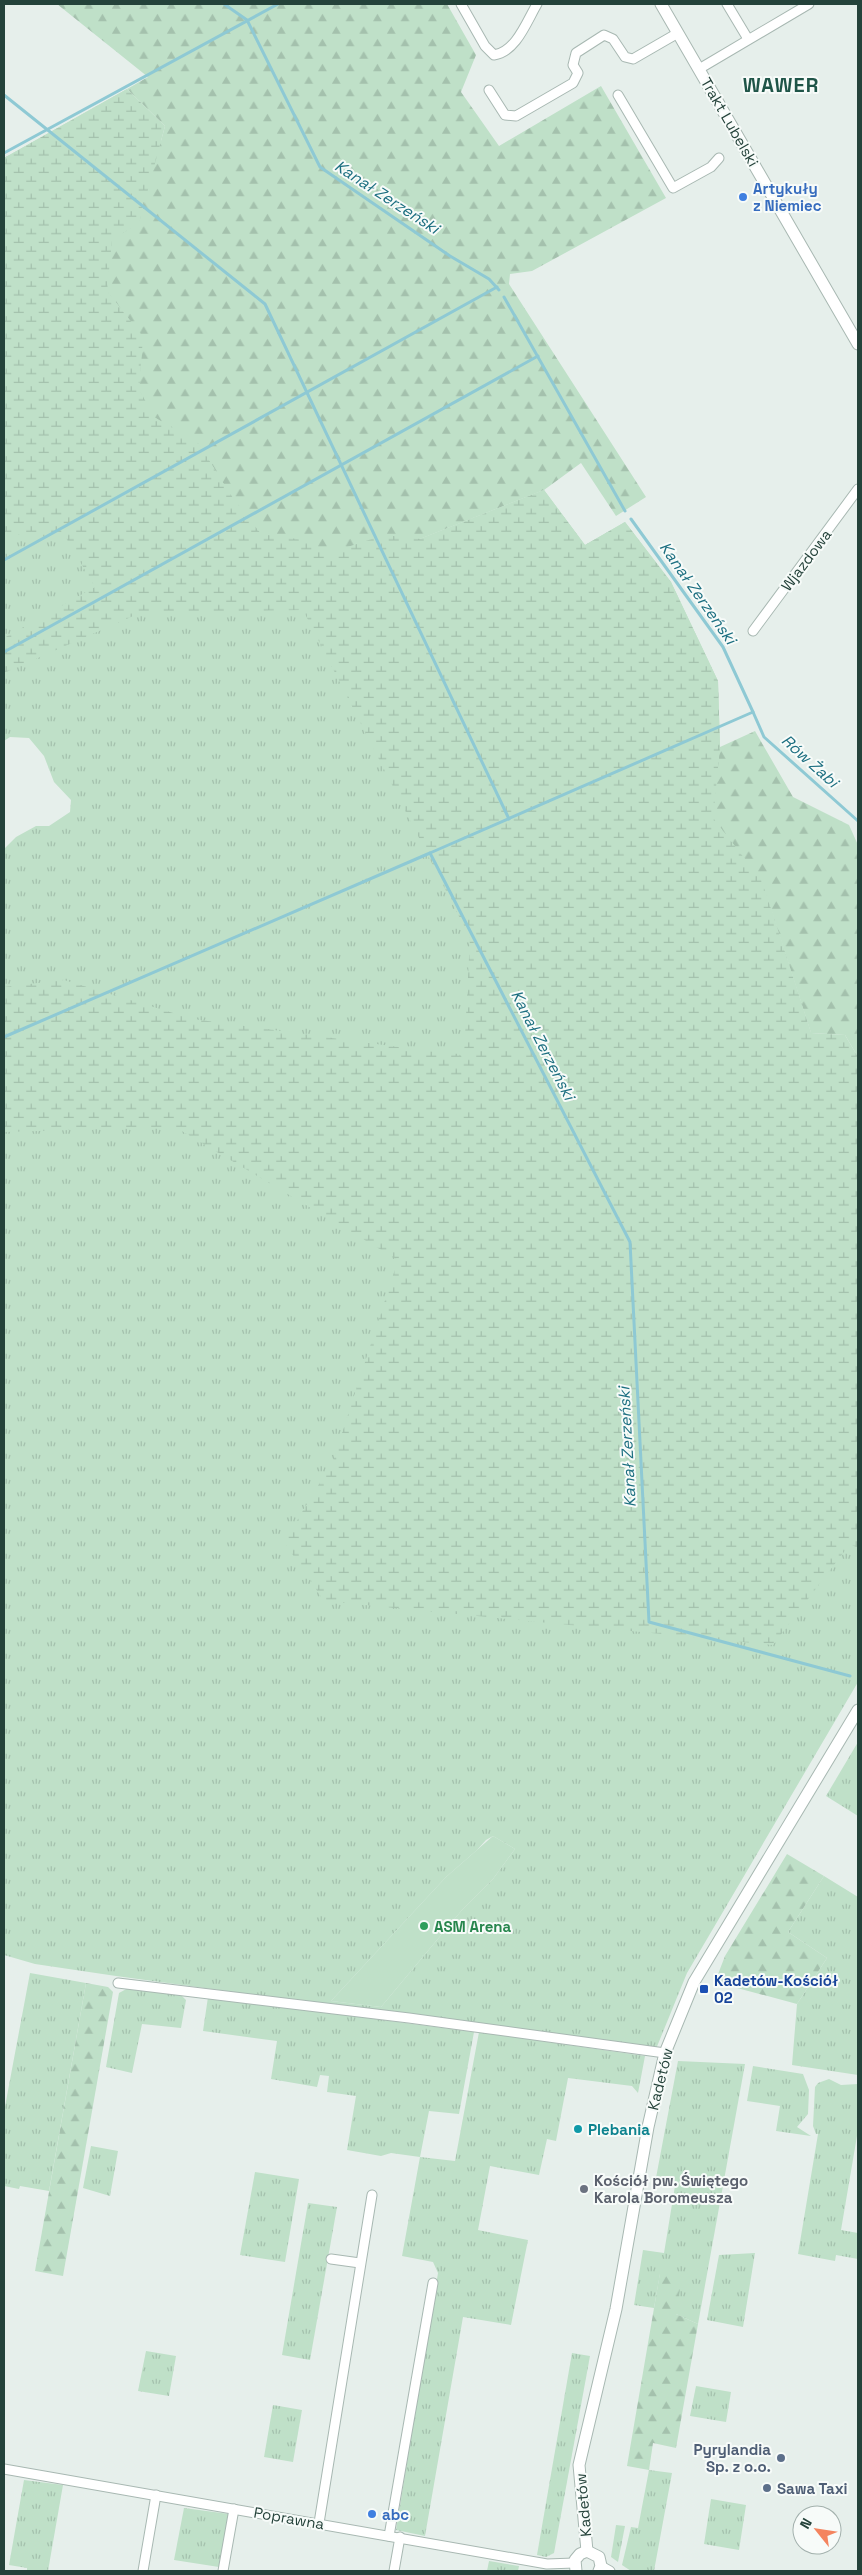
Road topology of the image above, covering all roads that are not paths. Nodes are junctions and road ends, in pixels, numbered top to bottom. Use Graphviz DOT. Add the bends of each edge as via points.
graph roads {
  1 [pos="461,4"];
  2 [pos="537,4"];
  3 [pos="661,4"];
  4 [pos="727,4"];
  5 [pos="809,4"];
  6 [pos="678,33"];
  7 [pos="748,39"];
  8 [pos="699,69"];
  9 [pos="490,90"];
  10 [pos="618,95"];
  11 [pos="719,158"];
  12 [pos="858,344"];
  13 [pos="858,489"];
  14 [pos="753,631"];
  15 [pos="858,1710"];
  16 [pos="118,1983"];
  17 [pos="665,2053"];
  18 [pos="372,2195"];
  19 [pos="331,2259"];
  20 [pos="360,2263"];
  21 [pos="434,2283"];
  22 [pos="4,2469"];
  23 [pos="156,2495"];
  24 [pos="234,2509"];
  25 [pos="319,2523"];
  26 [pos="389,2536"];
  27 [pos="400,2537"];
  28 [pos="587,2551"];
  29 [pos="575,2567"];
  30 [pos="603,2570"];
  31 [pos="142,2571"];
  32 [pos="223,2571"];
  33 [pos="394,2571"];
  1 -- 2 [label="street" via="485,46 494,55 503,54 510,48"];
  3 -- 6 [label="street, Trakt Lubelski"];
  4 -- 7 [label="street"];
  5 -- 7 [label="street"];
  6 -- 8 [label="street, Trakt Lubelski"];
  6 -- 9 [label="street" via="633,59 625,57 613,39 604,36 576,53 573,65 578,73 573,83 516,116 505,115"];
  7 -- 8 [label="street"];
  8 -- 12 [label="street, Trakt Lubelski"];
  10 -- 11 [label="street" via="673,188 711,167"];
  13 -- 14 [label="street, Wjazdowa"];
  15 -- 17 [label="street, Kadetów" via="694,1982"];
  16 -- 17 [label="street"];
  17 -- 28 [label="street, Kadetów" via="648,2127 616,2308 579,2465"];
  18 -- 20 [label="street"];
  19 -- 20 [label="street"];
  20 -- 25 [label="street"];
  21 -- 26 [label="street"];
  22 -- 23 [label="street, Poprawna"];
  23 -- 24 [label="street, Poprawna"];
  23 -- 31 [label="street"];
  24 -- 25 [label="street, Poprawna"];
  24 -- 32 [label="street"];
  25 -- 26 [label="street, Poprawna"];
  26 -- 27 [label="street, Poprawna"];
  27 -- 29 [label="street, Poprawna"];
  27 -- 33 [label="street"];
  28 -- 29 [label="street" via="577,2556"];
  28 -- 30 [label="street" via="599,2557"];
}
